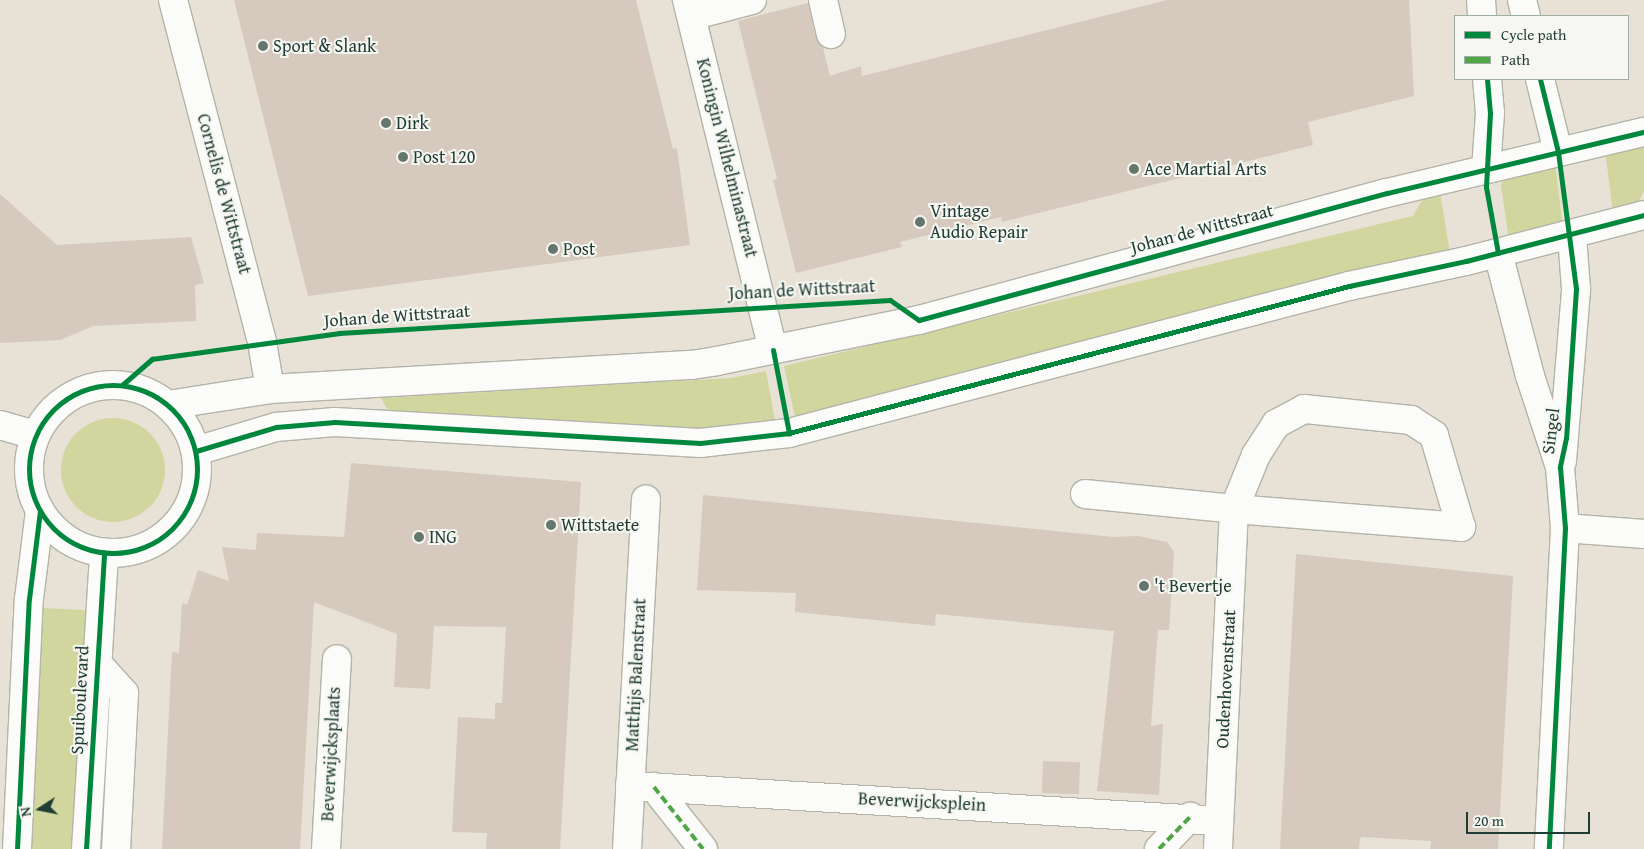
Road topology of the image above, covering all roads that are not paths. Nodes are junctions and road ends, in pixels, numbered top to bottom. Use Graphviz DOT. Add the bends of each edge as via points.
graph roads {
  1 [pos="173,0"];
  2 [pos="752,0"];
  3 [pos="823,0"];
  4 [pos="1481,0"];
  5 [pos="1522,0"];
  6 [pos="689,8"];
  7 [pos="1482,15"];
  8 [pos="1526,15"];
  9 [pos="831,34"];
  10 [pos="1487,80"];
  11 [pos="1540,80"];
  12 [pos="1644,132"];
  13 [pos="1558,152"];
  14 [pos="1486,169"];
  15 [pos="1644,215"];
  16 [pos="1572,236"];
  17 [pos="1498,253"];
  18 [pos="773,350"];
  19 [pos="270,389"];
  20 [pos="168,405"];
  21 [pos="0,425"];
  22 [pos="36,435"];
  23 [pos="196,451"];
  24 [pos="1560,467"];
  25 [pos="1085,494"];
  26 [pos="646,500"];
  27 [pos="1234,509"];
  28 [pos="40,511"];
  29 [pos="1565,528"];
  30 [pos="1644,534"];
  31 [pos="104,554"];
  32 [pos="337,659"];
  33 [pos="96,662"];
  34 [pos="642,786"];
  35 [pos="1190,817"];
  36 [pos="1219,821"];
  37 [pos="17,849"];
  38 [pos="86,849"];
  39 [pos="116,849"];
  40 [pos="326,849"];
  41 [pos="627,849"];
  42 [pos="703,849"];
  43 [pos="1159,849"];
  44 [pos="1218,849"];
  45 [pos="1549,849"];
  1 -- 19 [label="street, Cornelis de Wittstraat" via="262,342"];
  2 -- 6 [label="street"];
  3 -- 9 [label="street"];
  4 -- 7 [label="street"];
  5 -- 8 [label="street"];
  6 -- 18 [label="street, Koningin Wilhelminastraat"];
  10 -- 14 [label="street" via="1490,113"];
  11 -- 13 [label="street"];
  12 -- 13 [label="street, Johan de Wittstraat"];
  13 -- 14 [label="street, Johan de Wittstraat"];
  14 -- 18 [label="street, Johan de Wittstraat" via="919,320"];
  15 -- 16 [label="street"];
  16 -- 17 [label="street"];
  16 -- 24 [label="street, Singel" via="1576,289 1566,438"];
  17 -- 23 [label="street" via="1349,286 789,433 700,443 335,422 276,428"];
  17 -- 24 [label="street, Singel" via="1530,376"];
  18 -- 19 [label="street, Johan de Wittstraat" via="692,365"];
  19 -- 20 [label="street, Johan de Wittstraat"];
  20 -- 22 [label="street" via="134,387 101,386 62,402"];
  20 -- 23 [label="street" via="190,434"];
  21 -- 22 [label="street"];
  22 -- 28 [label="street" via="29,461 31,487"];
  23 -- 31 [label="street" via="195,491 176,526 143,548"];
  24 -- 29 [label="street, Singel"];
  25 -- 27 [label="street"];
  26 -- 34 [label="street, Matthijs Balenstraat"];
  27 -- 27 [label="street" via="1461,527 1434,435 1411,420 1304,408 1276,424 1256,455"];
  27 -- 36 [label="street, Oudenhovenstraat"];
  28 -- 31 [label="street" via="67,540"];
  28 -- 37 [label="street" via="29,599"];
  29 -- 30 [label="street"];
  29 -- 45 [label="street, Singel"];
  31 -- 33 [label="street, Spuiboulevard"];
  32 -- 40 [label="street, Beverwijcksplaats"];
  33 -- 38 [label="street, Spuiboulevard"];
  33 -- 39 [label="street, Spuiboulevard" via="124,693"];
  34 -- 35 [label="street, Beverwijcksplein"];
  34 -- 41 [label="street, Matthijs Balenstraat"];
  34 -- 42 [label="street"];
  35 -- 36 [label="street, Beverwijcksplein"];
  35 -- 43 [label="street"];
  36 -- 44 [label="street, Oudenhovenstraat"];
}
